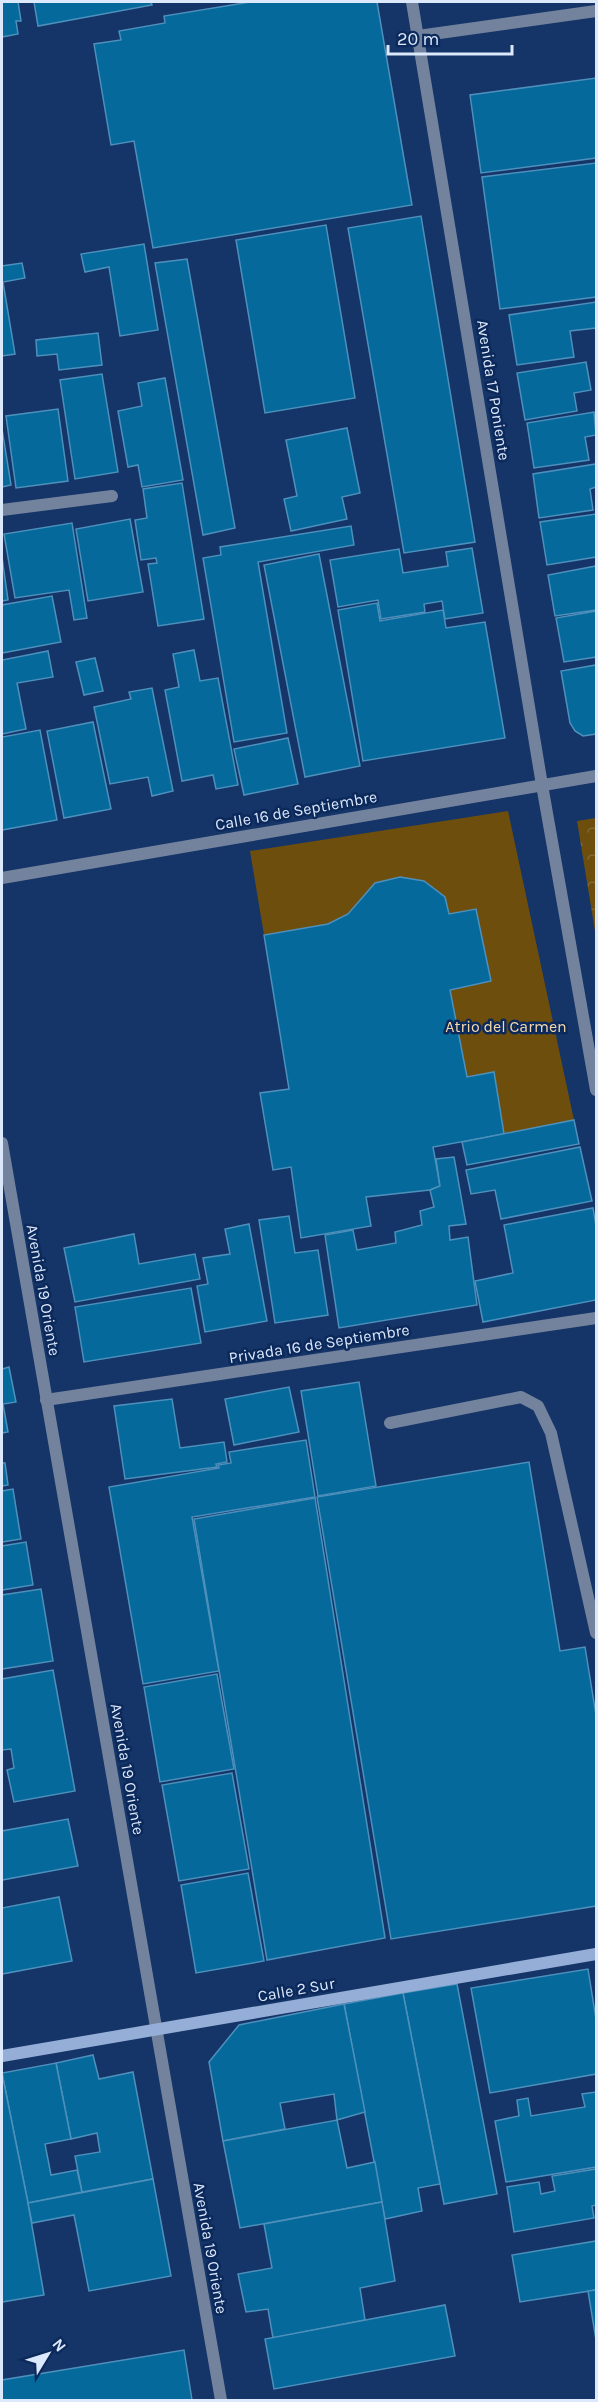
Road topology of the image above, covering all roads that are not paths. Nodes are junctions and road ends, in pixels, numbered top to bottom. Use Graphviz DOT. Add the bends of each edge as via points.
graph roads {
  1 [pos="412,2"];
  2 [pos="597,11"];
  3 [pos="418,36"];
  4 [pos="112,496"];
  5 [pos="2,510"];
  6 [pos="597,776"];
  7 [pos="543,785"];
  8 [pos="2,878"];
  9 [pos="597,1090"];
  10 [pos="2,1143"];
  11 [pos="597,1318"];
  12 [pos="46,1400"];
  13 [pos="390,1423"];
  14 [pos="597,1633"];
  15 [pos="597,1954"];
  16 [pos="157,2030"];
  17 [pos="2,2056"];
  18 [pos="221,2400"];
  1 -- 3 [label="street, Avenida 17 Poniente"];
  2 -- 3 [label="street"];
  3 -- 7 [label="street, Avenida 17 Poniente"];
  4 -- 5 [label="street"];
  6 -- 7 [label="street, Calle 16 de Septiembre"];
  7 -- 8 [label="street, Calle 16 de Septiembre"];
  7 -- 9 [label="street, Avenida 17 Poniente"];
  10 -- 12 [label="street, Avenida 19 Oriente"];
  11 -- 12 [label="street, Privada 16 de Septiembre"];
  12 -- 16 [label="street, Avenida 19 Oriente"];
  13 -- 14 [label="street" via="521,1397 538,1407 551,1433"];
  15 -- 16 [label="street, Calle 2 Sur"];
  16 -- 17 [label="street, Calle 2 Sur"];
  16 -- 18 [label="street, Avenida 19 Oriente"];
}
